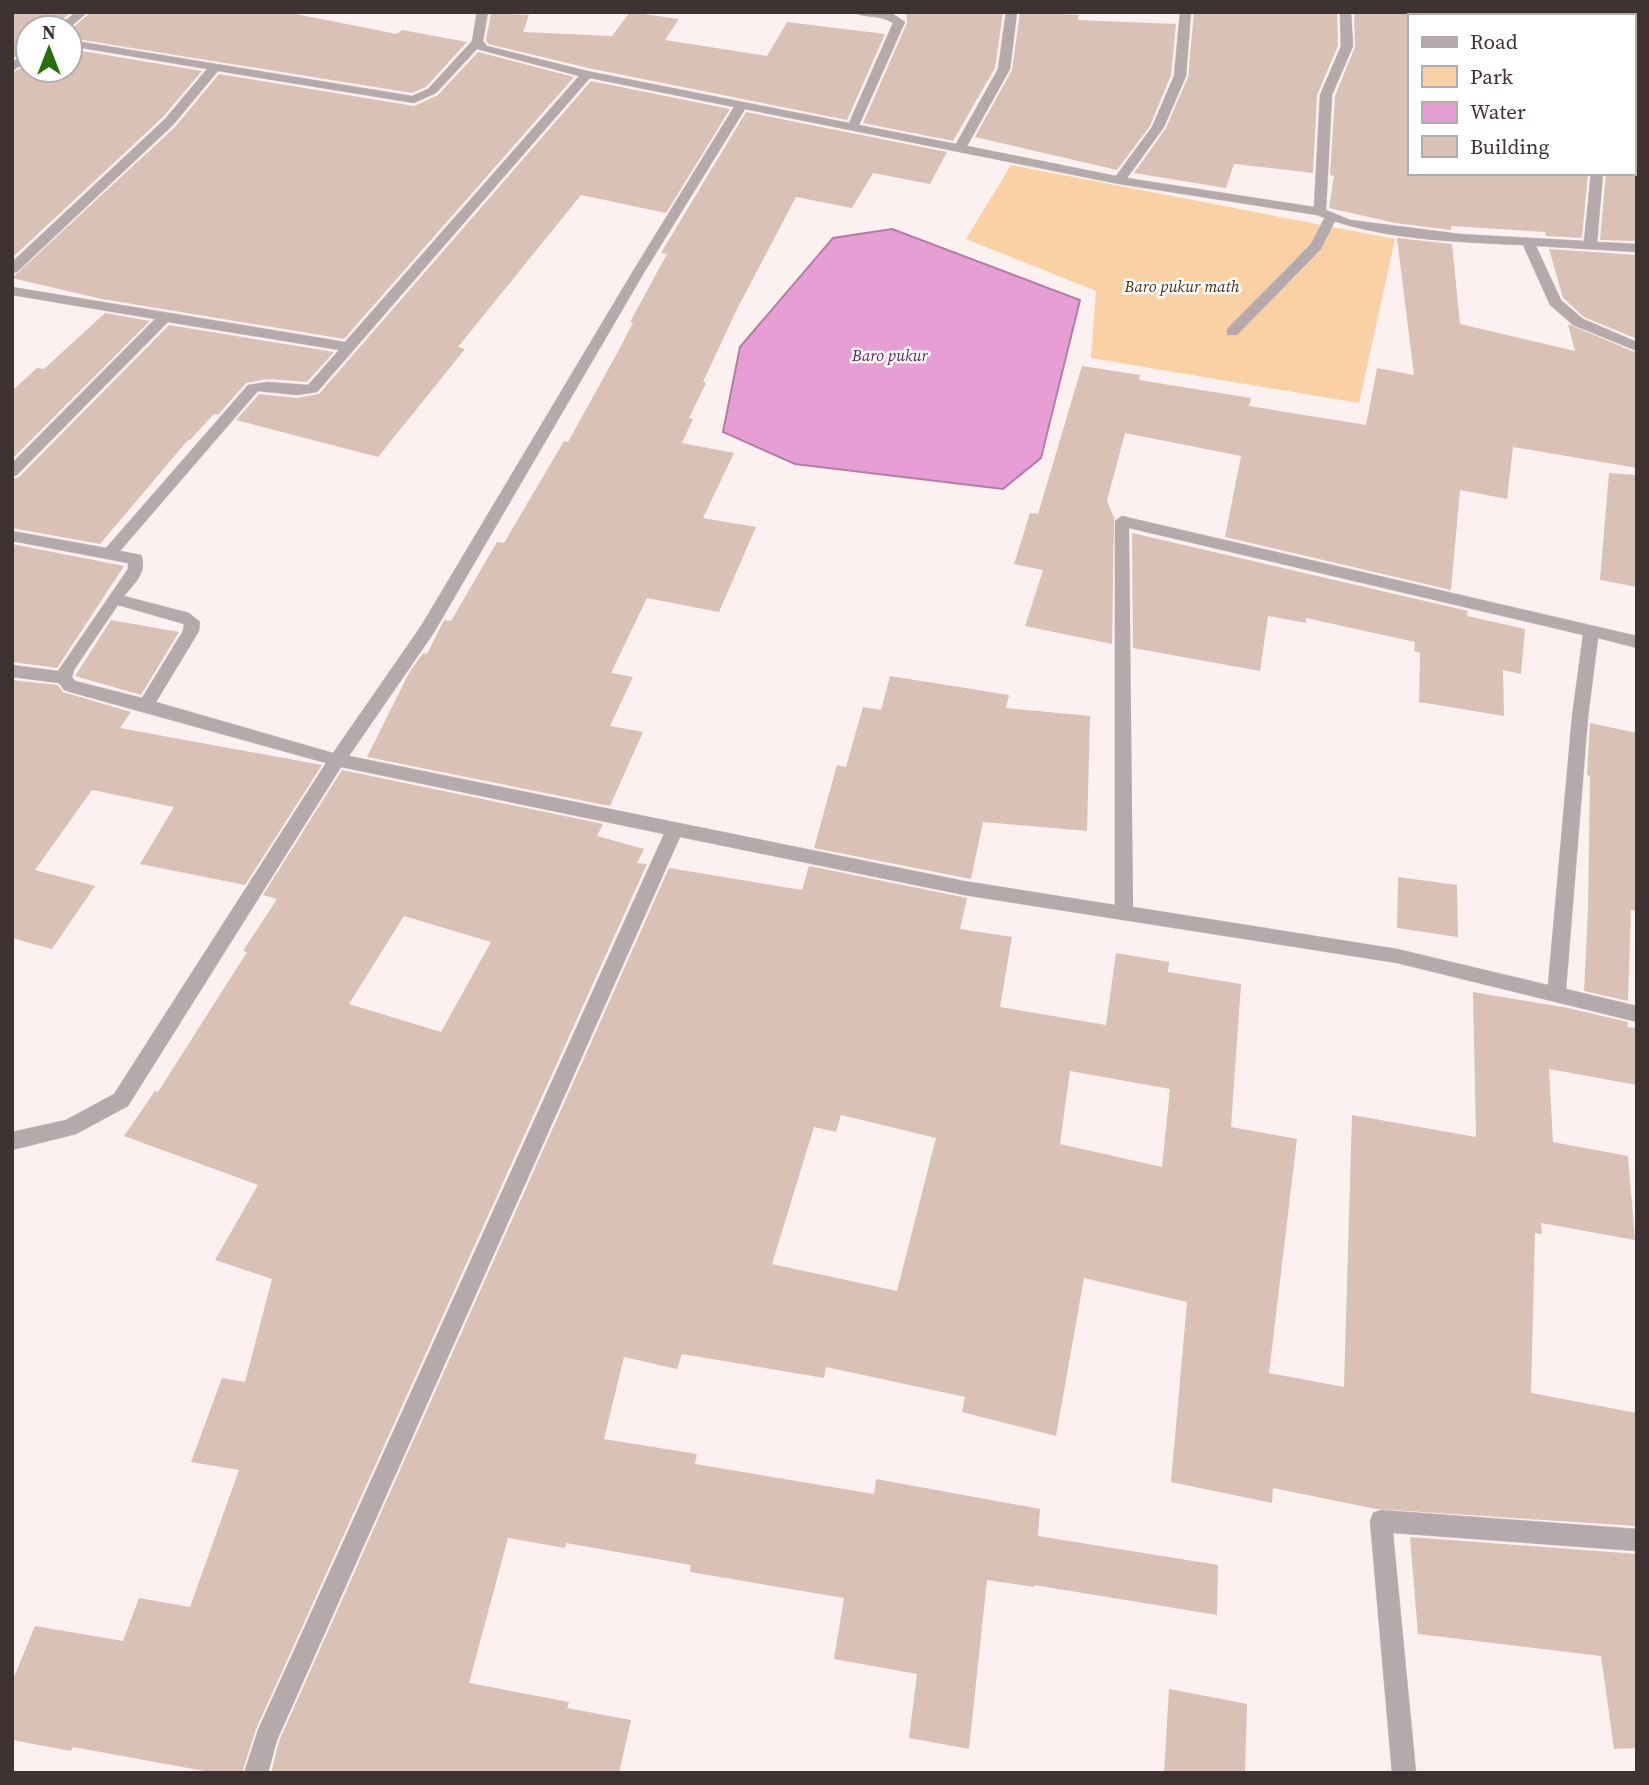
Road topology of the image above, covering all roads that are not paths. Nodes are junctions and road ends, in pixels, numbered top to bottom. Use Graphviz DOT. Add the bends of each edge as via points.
graph roads {
  1 [pos="483,12"];
  2 [pos="858,12"];
  3 [pos="1012,12"];
  4 [pos="1186,12"];
  5 [pos="1345,12"];
  6 [pos="477,42"];
  7 [pos="84,45"];
  8 [pos="215,67"];
  9 [pos="587,74"];
  10 [pos="742,104"];
  11 [pos="853,126"];
  12 [pos="960,148"];
  13 [pos="1597,175"];
  14 [pos="1119,180"];
  15 [pos="1326,214"];
  16 [pos="1527,241"];
  17 [pos="1590,244"];
  18 [pos="1637,247"];
  19 [pos="12,269"];
  20 [pos="12,291"];
  21 [pos="165,317"];
  22 [pos="1232,332"];
  23 [pos="349,347"];
  24 [pos="1637,347"];
  25 [pos="12,472"];
  26 [pos="12,536"];
  27 [pos="110,553"];
  28 [pos="114,599"];
  29 [pos="1591,630"];
  30 [pos="1637,642"];
  31 [pos="12,671"];
  32 [pos="64,678"];
  33 [pos="146,705"];
  34 [pos="337,760"];
  35 [pos="675,829"];
  36 [pos="1124,913"];
  37 [pos="1556,995"];
  38 [pos="1637,1014"];
  39 [pos="12,1141"];
  40 [pos="1637,1540"];
  41 [pos="256,1773"];
  42 [pos="1404,1773"];
  1 -- 6 [label="street"];
  2 -- 11 [label="street" via="884,14 899,22"];
  3 -- 12 [label="street" via="1004,69"];
  4 -- 14 [label="street" via="1180,76 1158,127"];
  5 -- 15 [label="street" via="1347,46 1326,95"];
  6 -- 8 [label="street" via="432,91 414,100"];
  6 -- 9 [label="street" via="492,53"];
  7 -- 8 [label="street"];
  8 -- 19 [label="street" via="169,122"];
  9 -- 10 [label="street"];
  9 -- 23 [label="street"];
  10 -- 11 [label="street"];
  10 -- 34 [label="street" via="427,630"];
  11 -- 12 [label="street"];
  12 -- 14 [label="street"];
  13 -- 17 [label="street"];
  14 -- 15 [label="street"];
  15 -- 16 [label="street" via="1348,223"];
  15 -- 22 [label="street" via="1317,246"];
  16 -- 17 [label="street"];
  16 -- 24 [label="street" via="1555,302 1578,322"];
  17 -- 18 [label="street"];
  20 -- 21 [label="street"];
  21 -- 23 [label="street"];
  21 -- 25 [label="street"];
  23 -- 27 [label="street" via="312,389 253,388"];
  26 -- 27 [label="street"];
  27 -- 28 [label="street" via="136,559 137,564"];
  28 -- 32 [label="street"];
  28 -- 33 [label="street" via="192,622"];
  29 -- 30 [label="street"];
  29 -- 36 [label="street" via="1122,521"];
  29 -- 37 [label="street"];
  31 -- 32 [label="street"];
  32 -- 33 [label="street" via="70,686"];
  33 -- 34 [label="street"];
  34 -- 35 [label="street"];
  34 -- 39 [label="street" via="121,1100 91,1121 51,1136"];
  35 -- 36 [label="street" via="964,888"];
  35 -- 41 [label="street" via="266,1738"];
  36 -- 37 [label="street" via="1397,956"];
  37 -- 38 [label="street"];
  40 -- 42 [label="street" via="1381,1521"];
}
